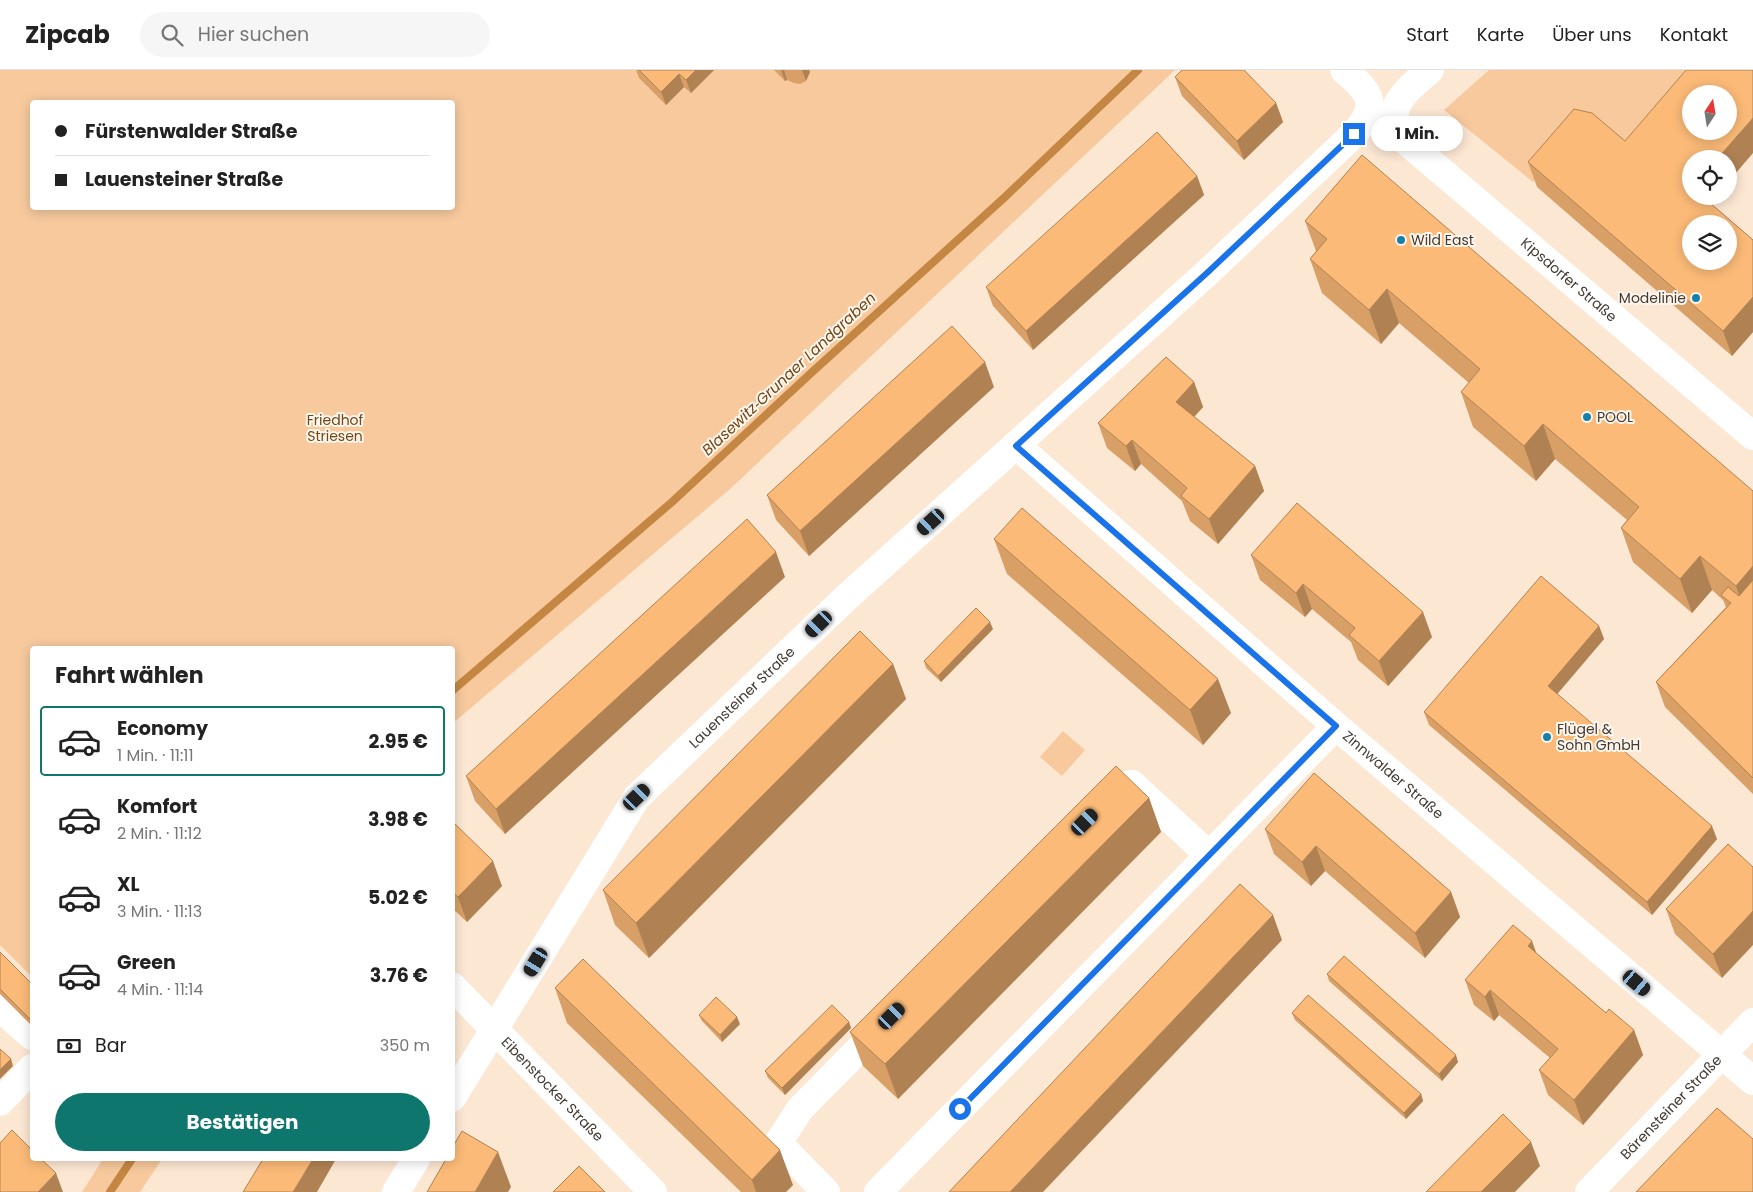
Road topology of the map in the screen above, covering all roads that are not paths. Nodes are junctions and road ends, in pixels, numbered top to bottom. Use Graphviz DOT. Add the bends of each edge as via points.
graph roads {
  1 [pos="1344,70"];
  2 [pos="1430,70"];
  3 [pos="1753,436"];
  4 [pos="1016,446"];
  5 [pos="1336,726"];
  6 [pos="1101,806"];
  7 [pos="1209,856"];
  8 [pos="455,989"];
  9 [pos="0,1008"];
  10 [pos="898,1010"];
  11 [pos="1753,1022"];
  12 [pos="494,1029"];
  13 [pos="30,1034"];
  14 [pos="1722,1055"];
  15 [pos="30,1070"];
  16 [pos="1753,1081"];
  17 [pos="455,1093"];
  18 [pos="0,1102"];
  19 [pos="415,1161"];
  20 [pos="396,1192"];
  21 [pos="653,1192"];
  22 [pos="826,1192"];
  23 [pos="878,1192"];
  24 [pos="1589,1192"];
  1 -- 4 [label="street, Lauensteiner Straße" via="1364,87 1370,102 1363,124 1208,272"];
  2 -- 3 [label="street, Kipsdorfer Straße" via="1398,102 1394,118 1397,130 1407,142"];
  4 -- 5 [label="street, Zinnwalder Straße"];
  4 -- 12 [label="street, Lauensteiner Straße" via="848,597 637,797"];
  5 -- 7 [label="street"];
  5 -- 14 [label="street, Zinnwalder Straße"];
  6 -- 7 [label="street" via="1121,785 1132,784"];
  7 -- 23 [label="street"];
  8 -- 12 [label="street, Eibenstocker Straße"];
  9 -- 13 [label="street"];
  10 -- 22 [label="street" via="800,1109 778,1142"];
  11 -- 14 [label="street, Bärensteiner Straße"];
  12 -- 17 [label="street, Lauensteiner Straße"];
  12 -- 21 [label="street, Eibenstocker Straße"];
  14 -- 16 [label="street, Zinnwalder Straße"];
  14 -- 24 [label="street, Bärensteiner Straße"];
  15 -- 18 [label="street"];
  19 -- 20 [label="street"];
}
